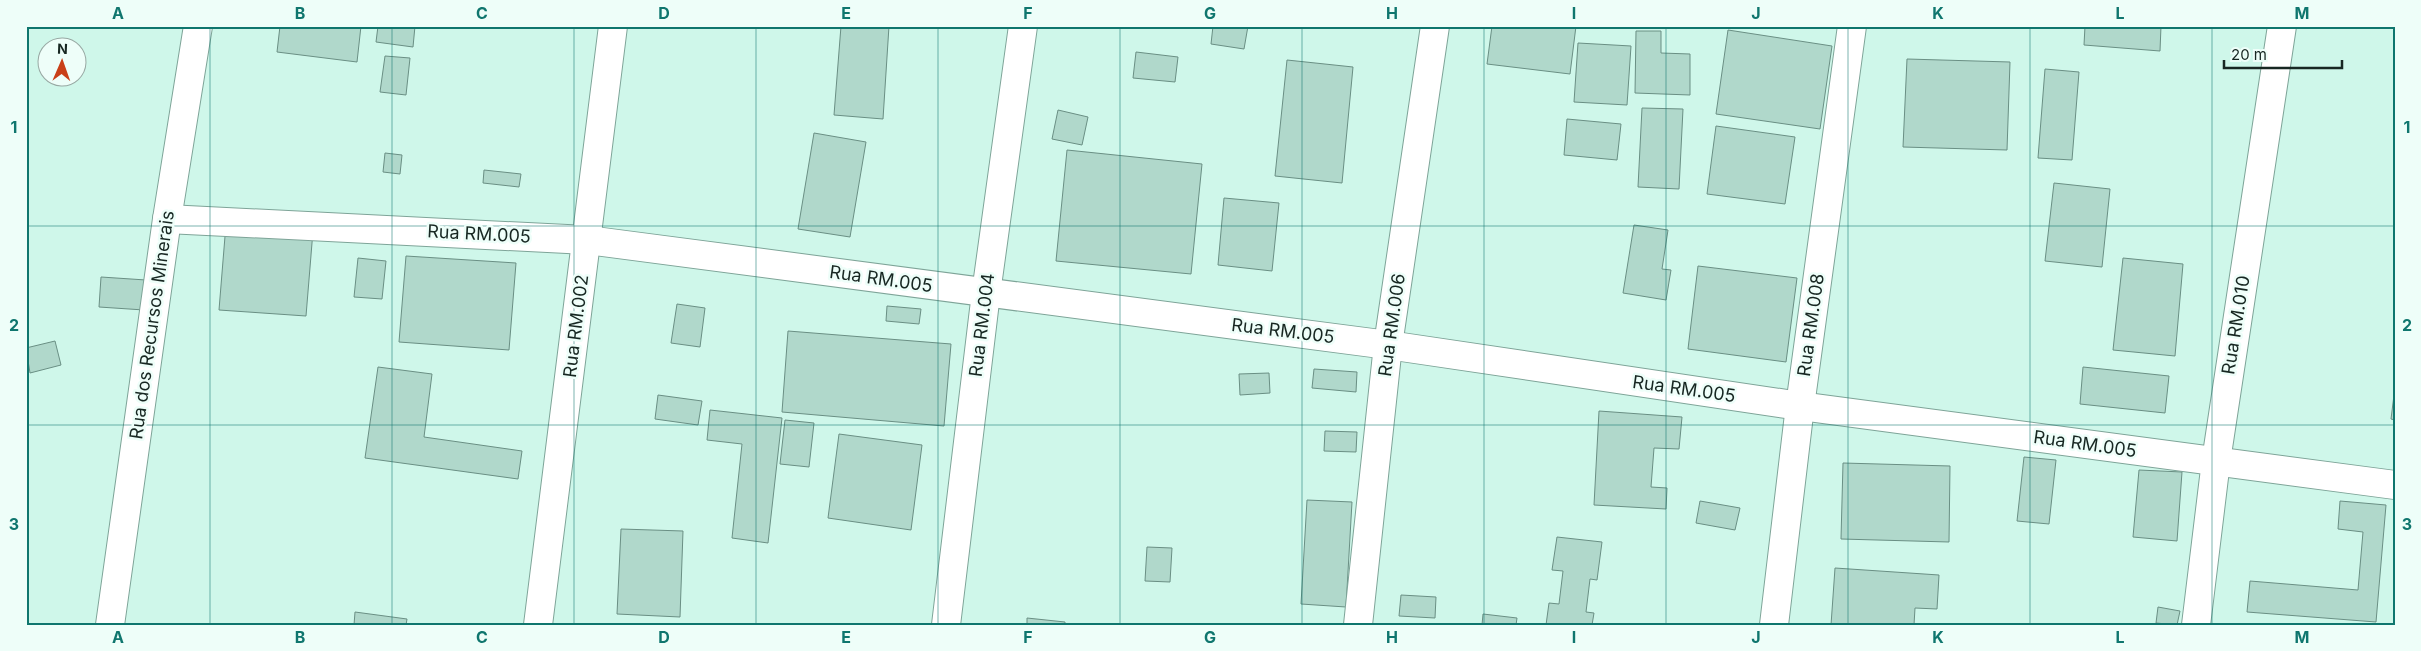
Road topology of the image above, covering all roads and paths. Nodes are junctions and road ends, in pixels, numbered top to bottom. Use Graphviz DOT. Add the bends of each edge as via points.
graph roads {
  1 [pos="198,26"];
  2 [pos="613,26"];
  3 [pos="1023,26"];
  4 [pos="1435,26"];
  5 [pos="1852,26"];
  6 [pos="2282,26"];
  7 [pos="167,219"];
  8 [pos="587,240"];
  9 [pos="986,293"];
  10 [pos="1388,345"];
  11 [pos="1800,406"];
  12 [pos="2216,461"];
  13 [pos="2395,485"];
  14 [pos="110,625"];
  15 [pos="538,625"];
  16 [pos="946,625"];
  17 [pos="1358,625"];
  18 [pos="1774,625"];
  19 [pos="2196,625"];
  1 -- 7 [label="street, Rua dos Recursos Minerais"];
  2 -- 8 [label="street, Rua RM.002"];
  3 -- 9 [label="street, Rua RM.004"];
  4 -- 10 [label="street, Rua RM.006"];
  5 -- 11 [label="street, Rua RM.008"];
  6 -- 12 [label="street, Rua RM.010"];
  7 -- 8 [label="street, Rua RM.005"];
  7 -- 14 [label="street, Rua dos Recursos Minerais"];
  8 -- 9 [label="street, Rua RM.005"];
  8 -- 15 [label="street, Rua RM.002"];
  9 -- 10 [label="street, Rua RM.005"];
  9 -- 16 [label="street, Rua RM.004"];
  10 -- 11 [label="street, Rua RM.005"];
  10 -- 17 [label="street, Rua RM.006"];
  11 -- 12 [label="street, Rua RM.005"];
  11 -- 18 [label="street, Rua RM.008"];
  12 -- 13 [label="street, Rua RM.005"];
  12 -- 19 [label="street, Rua RM.010"];
}
